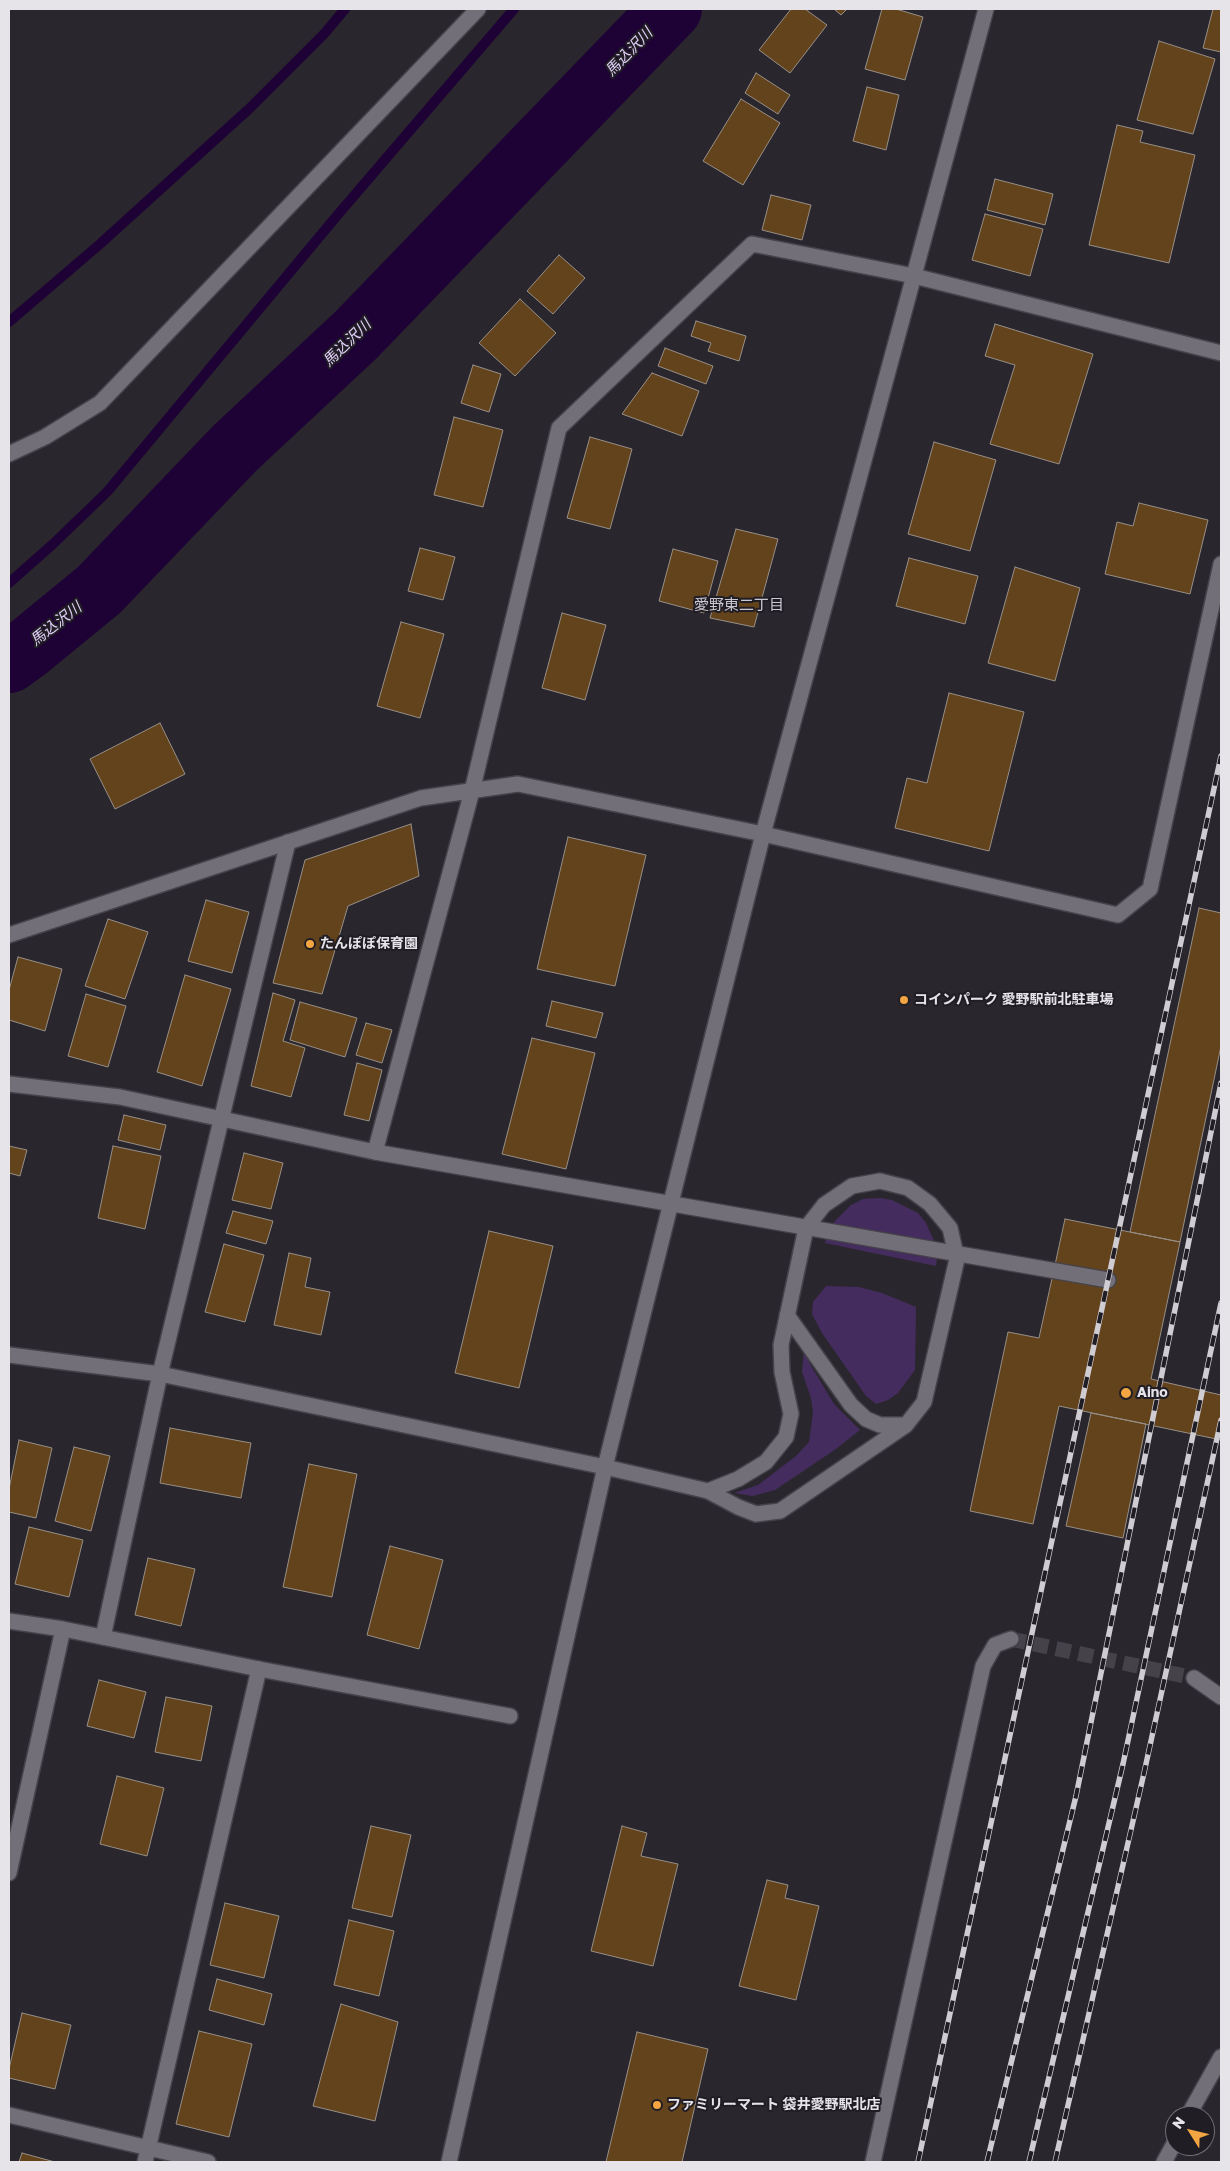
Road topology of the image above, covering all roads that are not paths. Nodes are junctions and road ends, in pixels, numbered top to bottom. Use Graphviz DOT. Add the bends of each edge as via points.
graph roads {
  1 [pos="478,9"];
  2 [pos="986,9"];
  3 [pos="914,276"];
  4 [pos="1221,353"];
  5 [pos="9,454"];
  6 [pos="1221,564"];
  7 [pos="472,791"];
  8 [pos="763,834"];
  9 [pos="288,842"];
  10 [pos="9,935"];
  11 [pos="9,1084"];
  12 [pos="222,1119"];
  13 [pos="375,1152"];
  14 [pos="1108,1280"];
  15 [pos="787,1315"];
  16 [pos="9,1354"];
  17 [pos="160,1374"];
  18 [pos="906,1425"];
  19 [pos="605,1467"];
  20 [pos="708,1491"];
  21 [pos="9,1621"];
  22 [pos="63,1629"];
  23 [pos="103,1637"];
  24 [pos="1011,1639"];
  25 [pos="260,1669"];
  26 [pos="1194,1678"];
  27 [pos="1221,1697"];
  28 [pos="510,1716"];
  29 [pos="9,1873"];
  30 [pos="1221,2058"];
  31 [pos="1194,2106"];
  32 [pos="9,2115"];
  33 [pos="147,2155"];
  34 [pos="208,2162"];
  35 [pos="450,2162"];
  36 [pos="873,2162"];
  1 -- 5 [label="street" via="100,404"];
  2 -- 3 [label="street"];
  3 -- 4 [label="street"];
  3 -- 7 [label="street" via="752,244 559,428"];
  3 -- 8 [label="street"];
  6 -- 8 [label="street" via="1150,889 1118,915"];
  7 -- 8 [label="street" via="518,784"];
  7 -- 9 [label="street" via="421,798"];
  7 -- 13 [label="street"];
  8 -- 19 [label="street"];
  9 -- 10 [label="street"];
  9 -- 12 [label="street"];
  11 -- 12 [label="street" via="120,1097"];
  12 -- 13 [label="street"];
  12 -- 17 [label="street"];
  13 -- 14 [label="street"];
  15 -- 18 [label="street" via="851,1405 866,1419 880,1425"];
  15 -- 18 [label="street" via="806,1228 824,1205 852,1186 880,1181 908,1188 930,1204 950,1228 957,1259 924,1402"];
  15 -- 20 [label="street" via="781,1345 782,1372 790,1414 786,1437 766,1462 738,1479"];
  16 -- 17 [label="street"];
  17 -- 19 [label="street"];
  17 -- 23 [label="street"];
  18 -- 20 [label="street" via="780,1511 756,1514"];
  19 -- 20 [label="street"];
  19 -- 35 [label="street"];
  21 -- 22 [label="street"];
  22 -- 23 [label="street"];
  22 -- 29 [label="street"];
  23 -- 25 [label="street"];
  24 -- 36 [label="street" via="994,1646 983,1666"];
  25 -- 28 [label="street"];
  25 -- 33 [label="street"];
  26 -- 27 [label="street"];
  30 -- 31 [label="street"];
  32 -- 33 [label="street"];
  33 -- 34 [label="street"];
}
